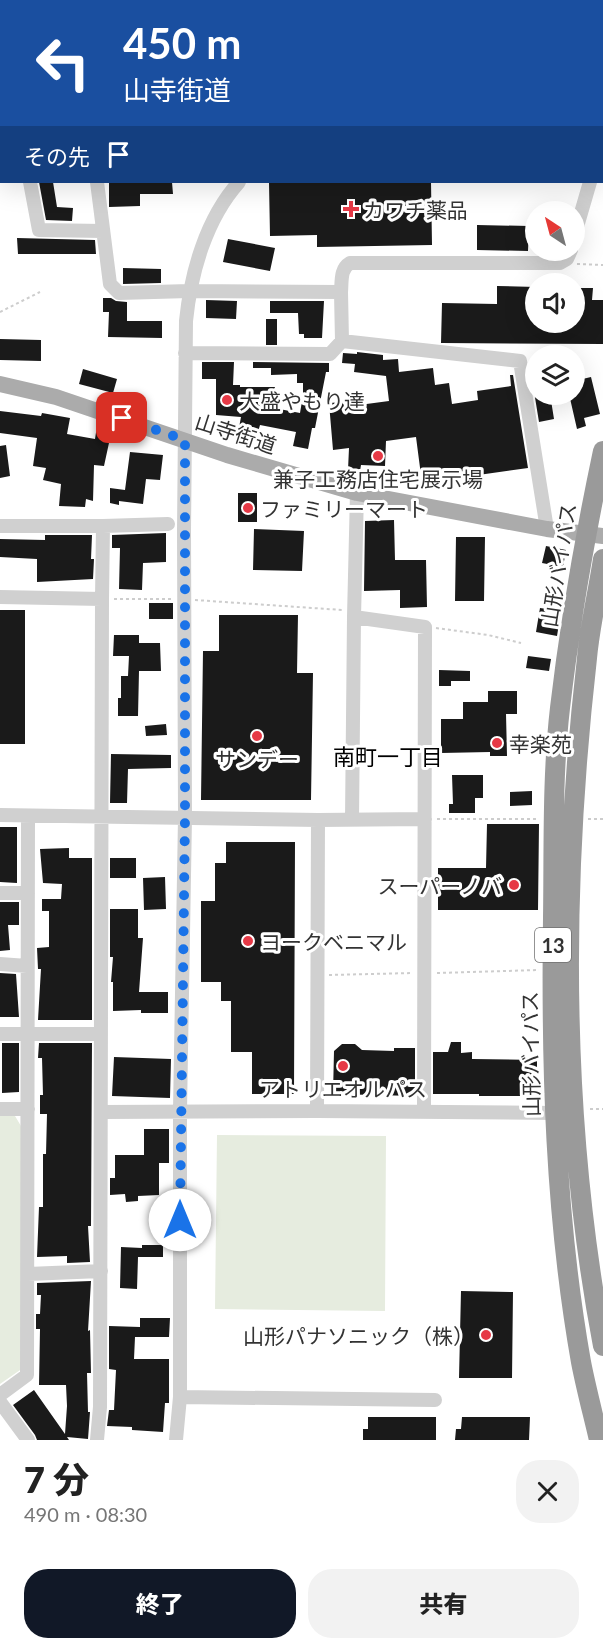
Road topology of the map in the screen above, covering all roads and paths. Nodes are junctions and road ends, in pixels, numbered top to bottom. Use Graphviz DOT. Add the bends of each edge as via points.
graph roads {
  1 [pos="30,183"];
  2 [pos="97,183"];
  3 [pos="235,183"];
  4 [pos="590,183"];
  5 [pos="584,201"];
  6 [pos="103,231"];
  7 [pos="564,261"];
  8 [pos="560,263"];
  9 [pos="603,265"];
  10 [pos="189,291"];
  11 [pos="40,292"];
  12 [pos="341,292"];
  13 [pos="0,312"];
  14 [pos="342,341"];
  15 [pos="184,353"];
  16 [pos="0,384"];
  17 [pos="185,440"];
  18 [pos="603,451"];
  19 [pos="357,493"];
  20 [pos="168,524"];
  21 [pos="0,526"];
  22 [pos="103,526"];
  23 [pos="547,529"];
  24 [pos="594,535"];
  25 [pos="603,559"];
  26 [pos="0,597"];
  27 [pos="102,599"];
  28 [pos="184,599"];
  29 [pos="354,614"];
  30 [pos="425,627"];
  31 [pos="521,643"];
  32 [pos="0,815"];
  33 [pos="28,816"];
  34 [pos="102,816"];
  35 [pos="185,817"];
  36 [pos="425,819"];
  37 [pos="554,819"];
  38 [pos="318,820"];
  39 [pos="352,820"];
  40 [pos="0,893"];
  41 [pos="28,893"];
  42 [pos="0,964"];
  43 [pos="27,966"];
  44 [pos="0,1034"];
  45 [pos="27,1034"];
  46 [pos="101,1034"];
  47 [pos="0,1109"];
  48 [pos="28,1109"];
  49 [pos="180,1111"];
  50 [pos="317,1111"];
  51 [pos="102,1112"];
  52 [pos="424,1112"];
  53 [pos="555,1113"];
  54 [pos="101,1271"];
  55 [pos="28,1274"];
  56 [pos="603,1346"];
  57 [pos="0,1395"];
  58 [pos="180,1397"];
  59 [pos="435,1400"];
  60 [pos="0,1402"];
  61 [pos="28,1440"];
  62 [pos="97,1440"];
  63 [pos="176,1440"];
  64 [pos="599,1440"];
  1 -- 6 [label="street" via="39,230"];
  2 -- 6 [label="street"];
  3 -- 10 [label="street" via="206,237"];
  4 -- 5 [label="street"];
  6 -- 10 [label="street" via="110,284 119,293"];
  7 -- 8 [label="street"];
  8 -- 9 [label="path"];
  8 -- 12 [label="street" via="350,263 343,271"];
  10 -- 12 [label="street"];
  10 -- 15 [label="street"];
  11 -- 13 [label="path"];
  12 -- 14 [label="street"];
  14 -- 15 [label="street" via="330,354"];
  14 -- 23 [label="street" via="520,361"];
  15 -- 17 [label="street"];
  16 -- 17 [label="main road, 山寺街道" via="56,397"];
  17 -- 19 [label="main road, 山寺街道"];
  17 -- 28 [label="street"];
  18 -- 24 [label="highway, 山形バイパス / 13"];
  19 -- 23 [label="main road, 山寺街道"];
  19 -- 29 [label="street"];
  20 -- 22 [label="street"];
  21 -- 22 [label="street"];
  22 -- 27 [label="street"];
  23 -- 24 [label="main road, 山寺街道"];
  24 -- 37 [label="highway, 山形バイパス / 13" via="560,709"];
  25 -- 56 [label="highway, 山形バイパス / 13" via="587,656 569,881 568,970 572,1109 579,1188 589,1275"];
  26 -- 27 [label="street"];
  27 -- 28 [label="path"];
  27 -- 34 [label="street"];
  28 -- 29 [label="path"];
  28 -- 35 [label="street"];
  29 -- 30 [label="street"];
  29 -- 39 [label="street"];
  30 -- 31 [label="path"];
  30 -- 36 [label="street"];
  32 -- 33 [label="street"];
  33 -- 34 [label="street"];
  33 -- 41 [label="street"];
  34 -- 35 [label="street"];
  34 -- 46 [label="street"];
  35 -- 38 [label="street"];
  35 -- 49 [label="street"];
  36 -- 37 [label="path"];
  36 -- 39 [label="street"];
  36 -- 52 [label="street"];
  37 -- 53 [label="highway, 山形バイパス / 13"];
  38 -- 39 [label="street"];
  38 -- 50 [label="street"];
  40 -- 41 [label="street"];
  41 -- 43 [label="street"];
  42 -- 43 [label="street"];
  43 -- 45 [label="street"];
  44 -- 45 [label="street"];
  45 -- 46 [label="street"];
  45 -- 48 [label="street"];
  46 -- 51 [label="street"];
  47 -- 48 [label="street"];
  48 -- 55 [label="street"];
  49 -- 50 [label="street"];
  49 -- 51 [label="street"];
  49 -- 58 [label="street"];
  50 -- 52 [label="street"];
  51 -- 54 [label="street"];
  52 -- 53 [label="street"];
  53 -- 64 [label="highway, 山形バイパス / 13" via="568,1274"];
  54 -- 55 [label="street"];
  54 -- 62 [label="street"];
  55 -- 57 [label="street" via="27,1375"];
  58 -- 59 [label="street"];
  58 -- 63 [label="street"];
  60 -- 61 [label="street"];
}
